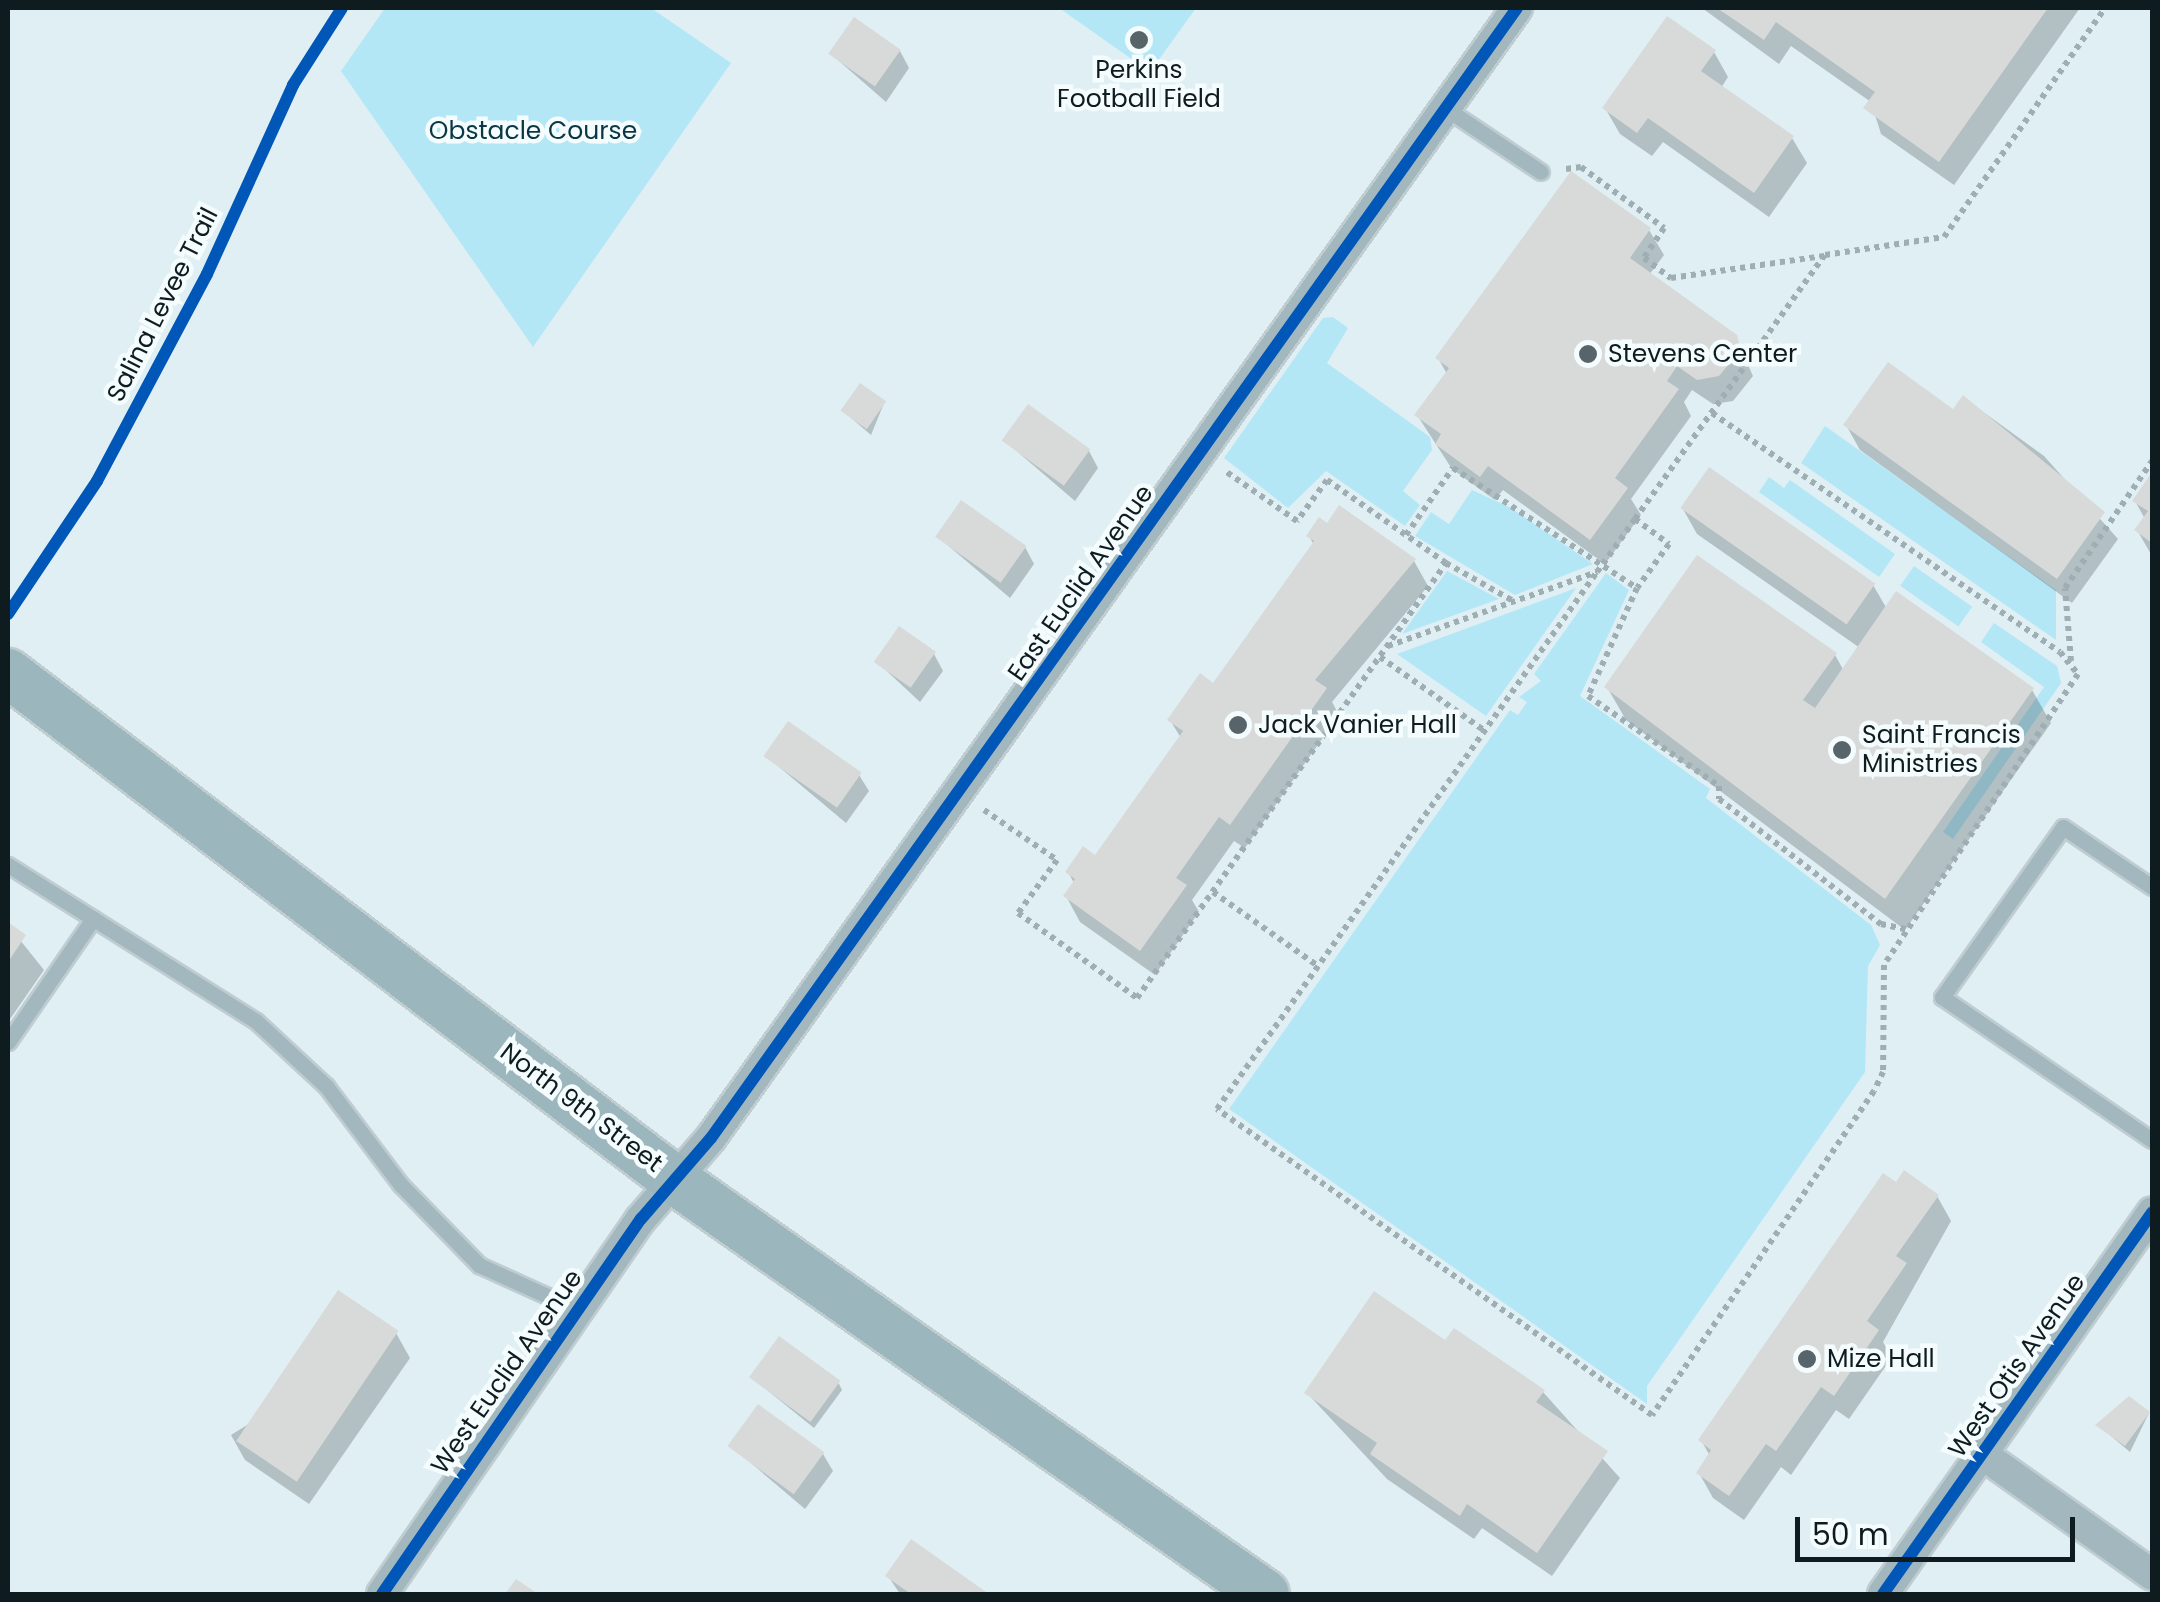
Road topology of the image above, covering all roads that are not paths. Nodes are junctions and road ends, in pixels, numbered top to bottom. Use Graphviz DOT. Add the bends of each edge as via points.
graph roads {
  1 [pos="1517,8"];
  2 [pos="1446,108"];
  3 [pos="1541,172"];
  4 [pos="8,673"];
  5 [pos="8,866"];
  6 [pos="2152,887"];
  7 [pos="93,919"];
  8 [pos="8,1042"];
  9 [pos="2152,1140"];
  10 [pos="676,1180"];
  11 [pos="2148,1227"];
  12 [pos="578,1310"];
  13 [pos="1982,1454"];
  14 [pos="2152,1575"];
  15 [pos="382,1594"];
  16 [pos="1266,1594"];
  17 [pos="1883,1594"];
  1 -- 2 [label="street, East Euclid Avenue"];
  2 -- 3 [label="lane"];
  2 -- 10 [label="street, East Euclid Avenue"];
  4 -- 10 [label="main road, North 9th Street"];
  5 -- 7 [label="lane"];
  6 -- 9 [label="lane" via="2063,828 1942,997"];
  7 -- 8 [label="lane"];
  7 -- 12 [label="lane" via="256,1021 326,1086 401,1185 479,1266"];
  10 -- 12 [label="street, West Euclid Avenue"];
  10 -- 16 [label="main road, North 9th Street"];
  11 -- 13 [label="street, West Otis Avenue"];
  12 -- 15 [label="street, West Euclid Avenue"];
  13 -- 14 [label="street"];
  13 -- 17 [label="street, West Otis Avenue"];
}
